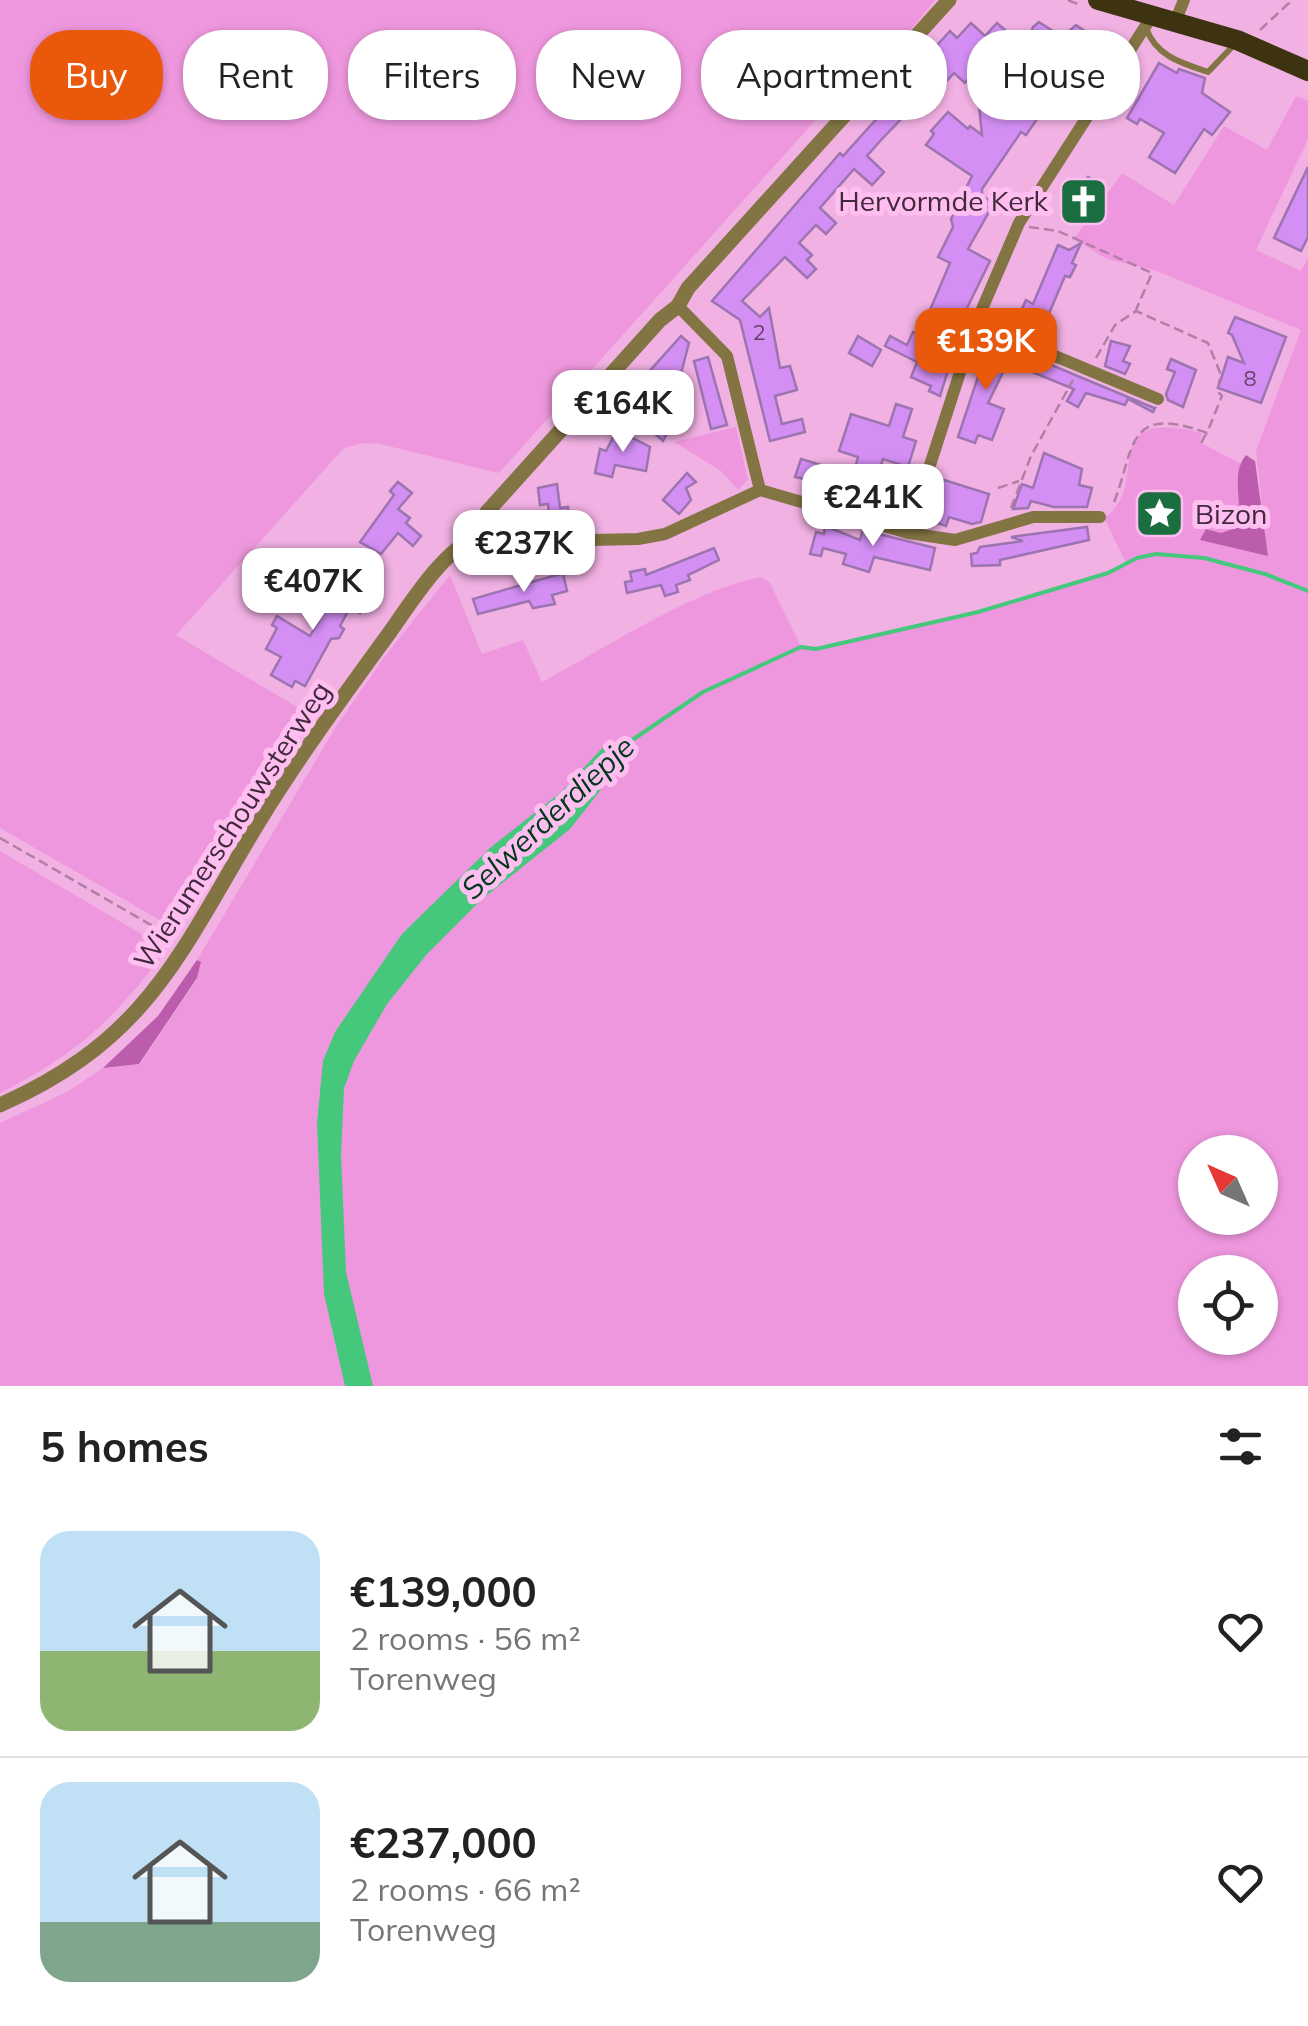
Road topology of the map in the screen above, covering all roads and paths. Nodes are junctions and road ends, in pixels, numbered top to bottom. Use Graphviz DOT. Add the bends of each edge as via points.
graph roads {
  1 [pos="948,0"];
  2 [pos="1098,0"];
  3 [pos="1184,0"];
  4 [pos="1287,0"];
  5 [pos="1149,21"];
  6 [pos="1174,22"];
  7 [pos="1262,27"];
  8 [pos="1236,40"];
  9 [pos="1308,71"];
  10 [pos="1019,224"];
  11 [pos="678,306"];
  12 [pos="1136,311"];
  13 [pos="976,323"];
  14 [pos="1082,364"];
  15 [pos="1158,399"];
  16 [pos="1206,432"];
  17 [pos="1201,443"];
  18 [pos="1020,481"];
  19 [pos="998,488"];
  20 [pos="760,490"];
  21 [pos="1100,517"];
  22 [pos="1008,524"];
  23 [pos="908,533"];
  24 [pos="476,538"];
  25 [pos="0,838"];
  26 [pos="188,946"];
  27 [pos="0,1105"];
  1 -- 11 [label="street, Wierumerschouwsterweg"];
  2 -- 5 [label="main road"];
  3 -- 6 [label="street"];
  4 -- 7 [label="path"];
  5 -- 6 [label="main road"];
  5 -- 8 [label="lane" via="1153,46 1208,72"];
  5 -- 10 [label="street"];
  6 -- 8 [label="main road"];
  8 -- 9 [label="main road"];
  10 -- 12 [label="path" via="1058,231 1152,273"];
  10 -- 13 [label="street"];
  11 -- 20 [label="street" via="726,356"];
  11 -- 24 [label="street, Wierumerschouwsterweg" via="487,512"];
  13 -- 14 [label="street"];
  13 -- 23 [label="street"];
  14 -- 15 [label="street"];
  14 -- 18 [label="path"];
  16 -- 17 [label="path"];
  18 -- 19 [label="path"];
  18 -- 22 [label="path"];
  20 -- 23 [label="street"];
  20 -- 24 [label="street" via="664,534 638,539 504,549"];
  21 -- 22 [label="street"];
  22 -- 23 [label="street" via="955,540"];
  24 -- 26 [label="street, Wierumerschouwsterweg" via="458,546 332,710"];
  25 -- 26 [label="path"];
  26 -- 27 [label="street, Wierumerschouwsterweg" via="153,994 97,1048"];
}
